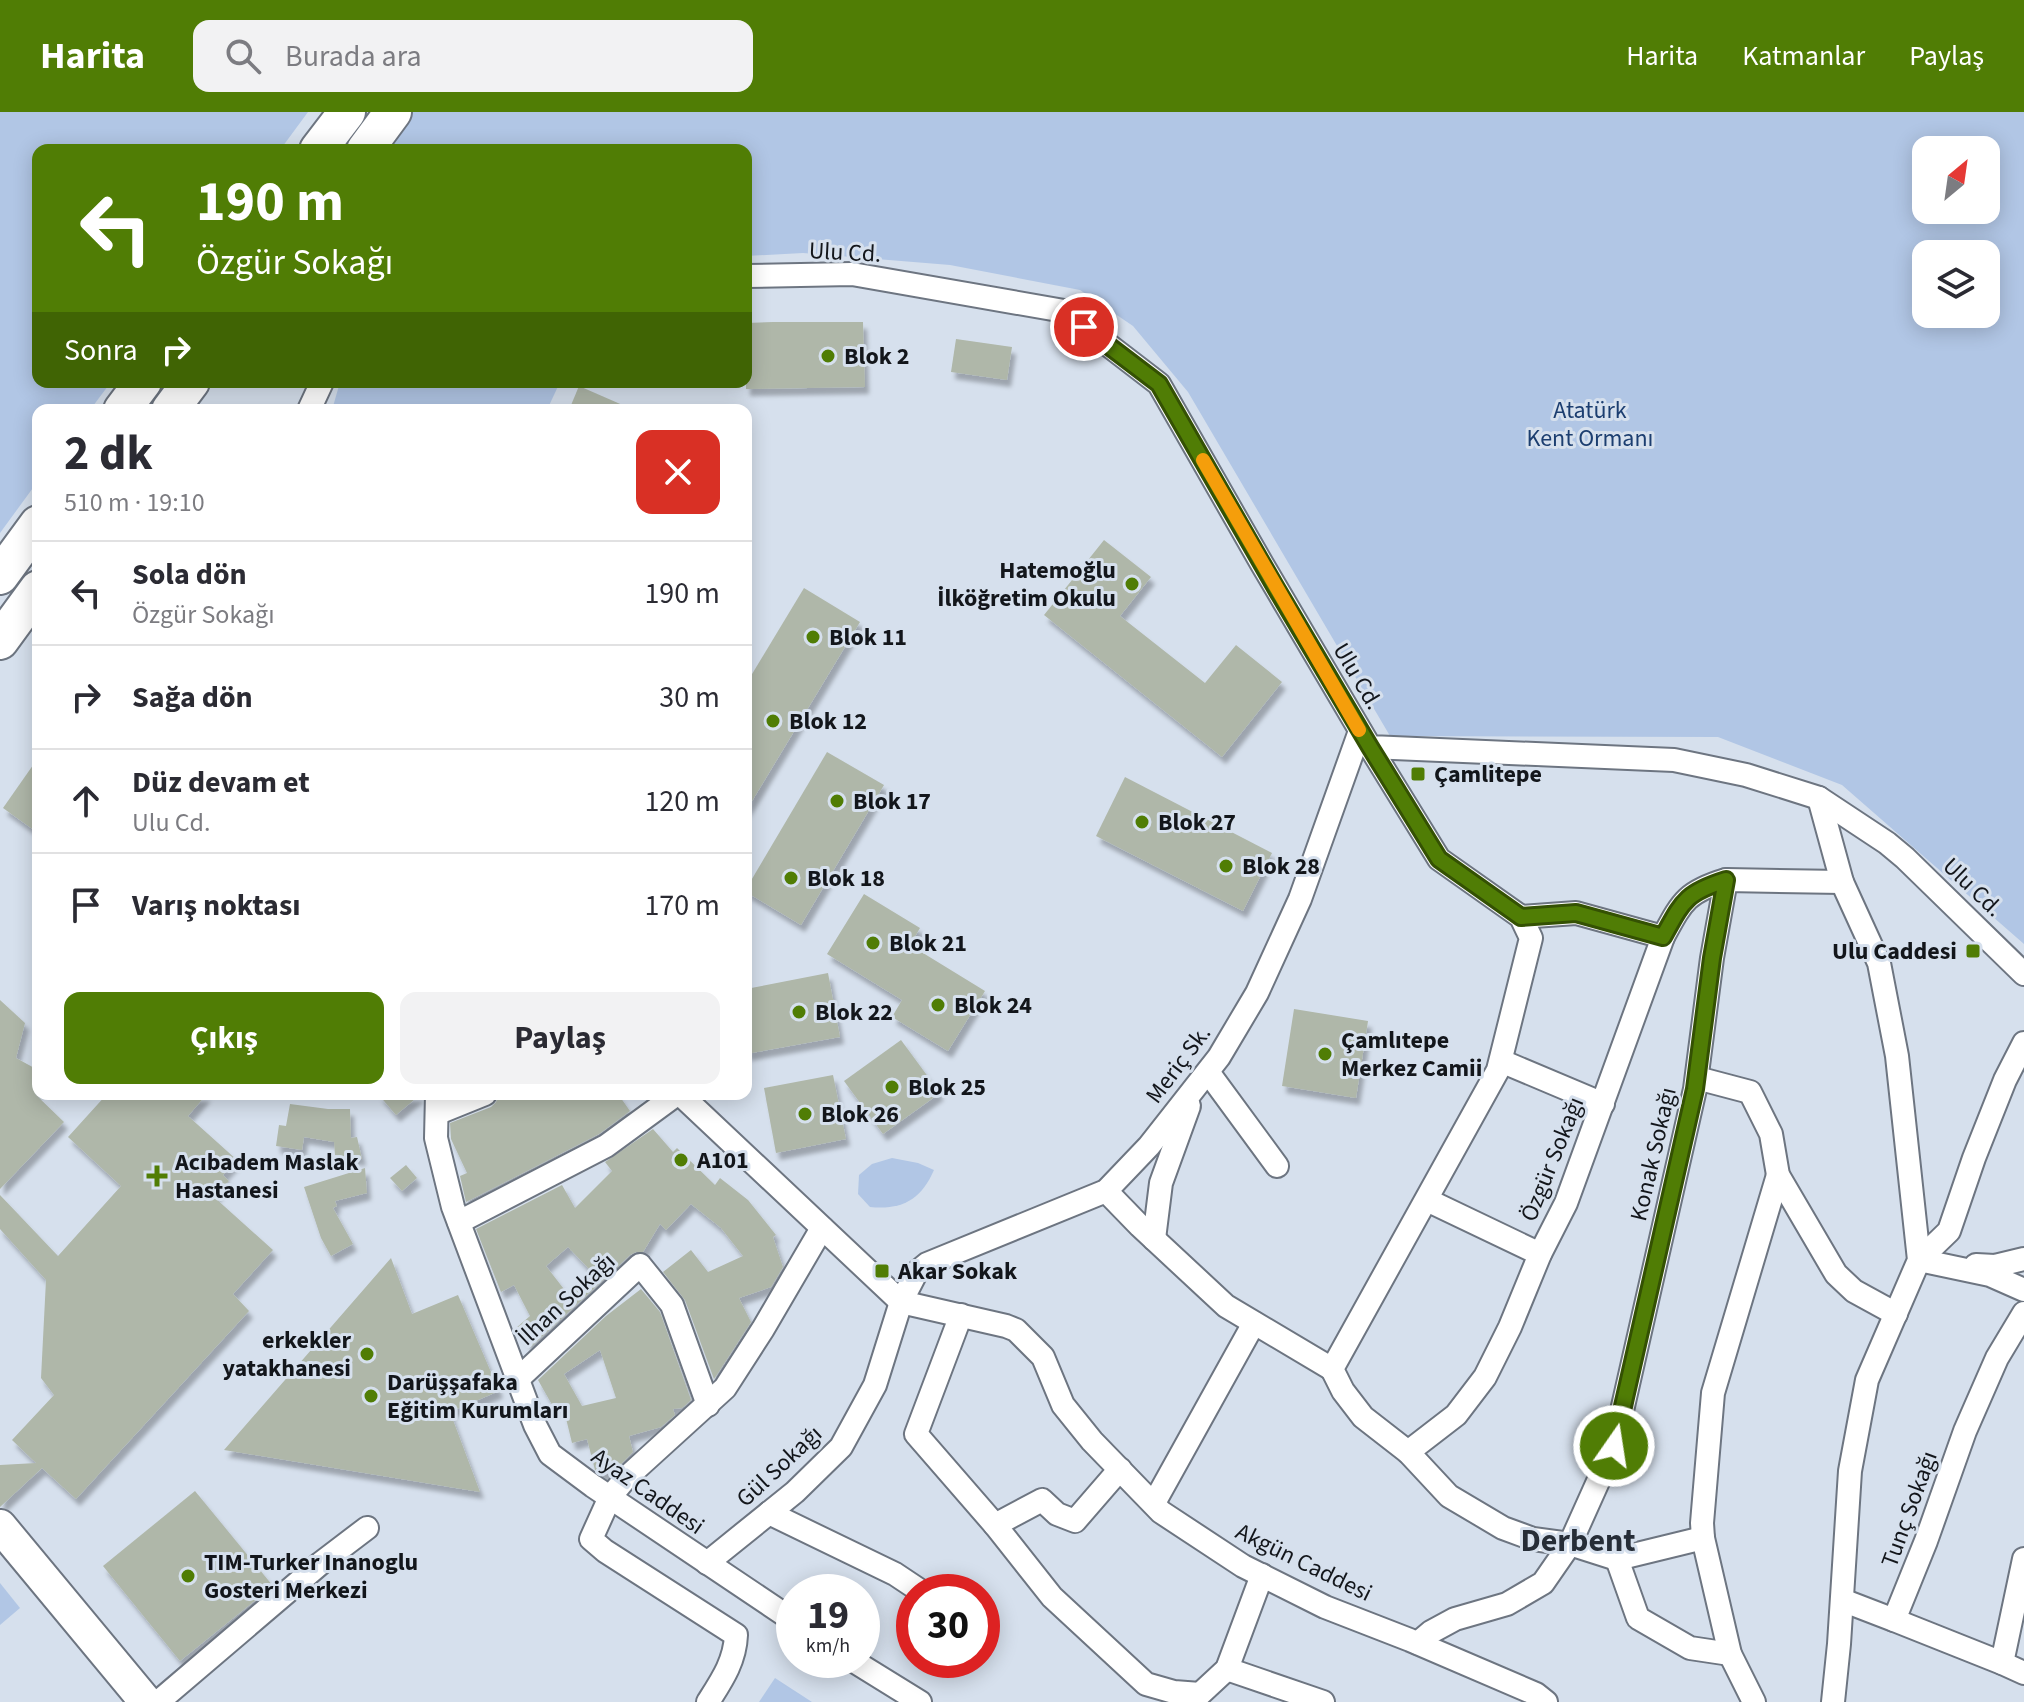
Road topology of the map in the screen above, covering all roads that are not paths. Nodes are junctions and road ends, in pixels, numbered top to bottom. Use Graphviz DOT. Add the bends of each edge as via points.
graph roads {
  1 [pos="347,112"];
  2 [pos="393,112"];
  3 [pos="323,144"];
  4 [pos="369,144"];
  5 [pos="752,276"];
  6 [pos="32,532"];
  7 [pos="0,576"];
  8 [pos="32,597"];
  9 [pos="0,641"];
  10 [pos="1365,739"];
  11 [pos="1819,798"];
  12 [pos="1726,880"];
  13 [pos="1842,882"];
  14 [pos="1521,917"];
  15 [pos="1663,937"];
  16 [pos="2024,974"];
  17 [pos="2024,1043"];
  18 [pos="1501,1061"];
  19 [pos="1697,1078"];
  20 [pos="1202,1079"];
  21 [pos="670,1100"];
  22 [pos="684,1100"];
  23 [pos="438,1104"];
  24 [pos="1603,1104"];
  25 [pos="1277,1166"];
  26 [pos="1778,1175"];
  27 [pos="1106,1191"];
  28 [pos="1427,1200"];
  29 [pos="459,1222"];
  30 [pos="822,1228"];
  31 [pos="1154,1239"];
  32 [pos="1540,1254"];
  33 [pos="2024,1259"];
  34 [pos="1919,1260"];
  35 [pos="2024,1290"];
  36 [pos="901,1302"];
  37 [pos="2024,1313"];
  38 [pos="1896,1314"];
  39 [pos="961,1315"];
  40 [pos="1254,1323"];
  41 [pos="1332,1369"];
  42 [pos="518,1379"];
  43 [pos="708,1405"];
  44 [pos="1408,1452"];
  45 [pos="1120,1469"];
  46 [pos="610,1497"];
  47 [pos="1154,1503"];
  48 [pos="769,1513"];
  49 [pos="995,1525"];
  50 [pos="0,1526"];
  51 [pos="367,1528"];
  52 [pos="1703,1538"];
  53 [pos="1570,1544"];
  54 [pos="0,1556"];
  55 [pos="1617,1559"];
  56 [pos="2024,1559"];
  57 [pos="707,1563"];
  58 [pos="896,1575"];
  59 [pos="1262,1575"];
  60 [pos="1842,1600"];
  61 [pos="776,1609"];
  62 [pos="1894,1620"];
  63 [pos="1418,1643"];
  64 [pos="1730,1654"];
  65 [pos="2002,1663"];
  66 [pos="1227,1669"];
  67 [pos="2024,1673"];
  68 [pos="880,1677"];
  69 [pos="117,1702"];
  70 [pos="146,1702"];
  71 [pos="158,1702"];
  72 [pos="708,1702"];
  73 [pos="920,1702"];
  74 [pos="1323,1702"];
  75 [pos="1546,1702"];
  76 [pos="1754,1702"];
  77 [pos="1833,1702"];
  1 -- 3 [label="main road"];
  2 -- 4 [label="main road"];
  5 -- 10 [label="street, Ulu Cd." via="852,274 1064,311 1159,384"];
  6 -- 7 [label="main road"];
  8 -- 9 [label="main road"];
  10 -- 11 [label="street, Ulu Cd." via="1674,760"];
  10 -- 14 [label="street" via="1439,859"];
  10 -- 20 [label="street, Meriç Sk." via="1257,993"];
  11 -- 13 [label="street"];
  11 -- 16 [label="street, Ulu Cd." via="1905,858"];
  12 -- 13 [label="street"];
  12 -- 15 [label="street, Özgür Sokağı" via="1690,895"];
  12 -- 19 [label="street, Konak Sokağı"];
  13 -- 34 [label="street" via="1879,963 1897,1056"];
  14 -- 15 [label="street" via="1576,913"];
  14 -- 18 [label="street" via="1531,938"];
  15 -- 24 [label="street, Özgür Sokağı"];
  17 -- 34 [label="street" via="1979,1145 1949,1231"];
  18 -- 24 [label="street"];
  18 -- 28 [label="street"];
  19 -- 26 [label="street" via="1750,1092 1771,1134"];
  19 -- 53 [label="street, Konak Sokağı" via="1614,1446"];
  20 -- 25 [label="street"];
  20 -- 27 [label="street, Meriç Sk."];
  20 -- 31 [label="street" via="1161,1183"];
  21 -- 29 [label="street" via="606,1146"];
  22 -- 30 [label="street"];
  23 -- 29 [label="street, Ayaz Caddesi" via="436,1138"];
  24 -- 32 [label="street, Özgür Sokağı" via="1566,1203"];
  26 -- 38 [label="street" via="1836,1274 1854,1291"];
  26 -- 52 [label="street" via="1713,1393"];
  27 -- 31 [label="street"];
  27 -- 36 [label="street, Meriç Sk." via="927,1264"];
  28 -- 32 [label="street"];
  28 -- 41 [label="street"];
  29 -- 42 [label="street, Ayaz Caddesi"];
  30 -- 36 [label="street"];
  30 -- 43 [label="street" via="763,1329"];
  31 -- 40 [label="street" via="1226,1306"];
  32 -- 44 [label="street, Özgür Sokağı" via="1485,1377 1456,1415"];
  33 -- 34 [label="street" via="1995,1266"];
  34 -- 35 [label="street" via="1990,1275"];
  34 -- 38 [label="street"];
  36 -- 39 [label="street, Akgün Caddesi"];
  36 -- 48 [label="street, Gül Sokağı" via="875,1385 841,1447"];
  37 -- 62 [label="street, Tunç Sokağı" via="1997,1358 1965,1431"];
  38 -- 60 [label="street" via="1867,1380 1852,1456"];
  39 -- 45 [label="street, Akgün Caddesi" via="1016,1330 1043,1357 1063,1405"];
  39 -- 49 [label="street" via="916,1434"];
  40 -- 41 [label="street"];
  40 -- 47 [label="street"];
  41 -- 44 [label="street" via="1363,1417"];
  42 -- 43 [label="street, İlhan Sokağı" via="640,1265 672,1305"];
  42 -- 46 [label="street, Ayaz Caddesi" via="550,1454"];
  43 -- 46 [label="street"];
  44 -- 53 [label="street" via="1449,1496 1503,1528"];
  45 -- 47 [label="street, Akgün Caddesi"];
  45 -- 49 [label="street" via="1075,1521 1042,1500"];
  46 -- 57 [label="street, Ayaz Caddesi"];
  46 -- 72 [label="street" via="591,1539 736,1635 735,1653"];
  47 -- 59 [label="street, Akgün Caddesi"];
  48 -- 57 [label="street, Gül Sokağı"];
  48 -- 58 [label="street"];
  49 -- 66 [label="street" via="1052,1597 1146,1684 1200,1694"];
  50 -- 70 [label="main road"];
  51 -- 71 [label="street"];
  52 -- 55 [label="street"];
  52 -- 64 [label="street"];
  53 -- 55 [label="street"];
  53 -- 63 [label="street, Konak Sokağı" via="1543,1583 1507,1604 1455,1619"];
  54 -- 69 [label="main road"];
  55 -- 64 [label="street" via="1638,1618 1690,1648"];
  56 -- 65 [label="street"];
  57 -- 61 [label="street, Ayaz Caddesi"];
  59 -- 63 [label="street, Akgün Caddesi" via="1325,1607"];
  59 -- 66 [label="street"];
  60 -- 62 [label="street"];
  60 -- 77 [label="street"];
  62 -- 65 [label="street"];
  63 -- 75 [label="street, Akgün Caddesi"];
  64 -- 76 [label="street"];
  65 -- 67 [label="street"];
  66 -- 74 [label="street"];
  68 -- 73 [label="street"];
}
